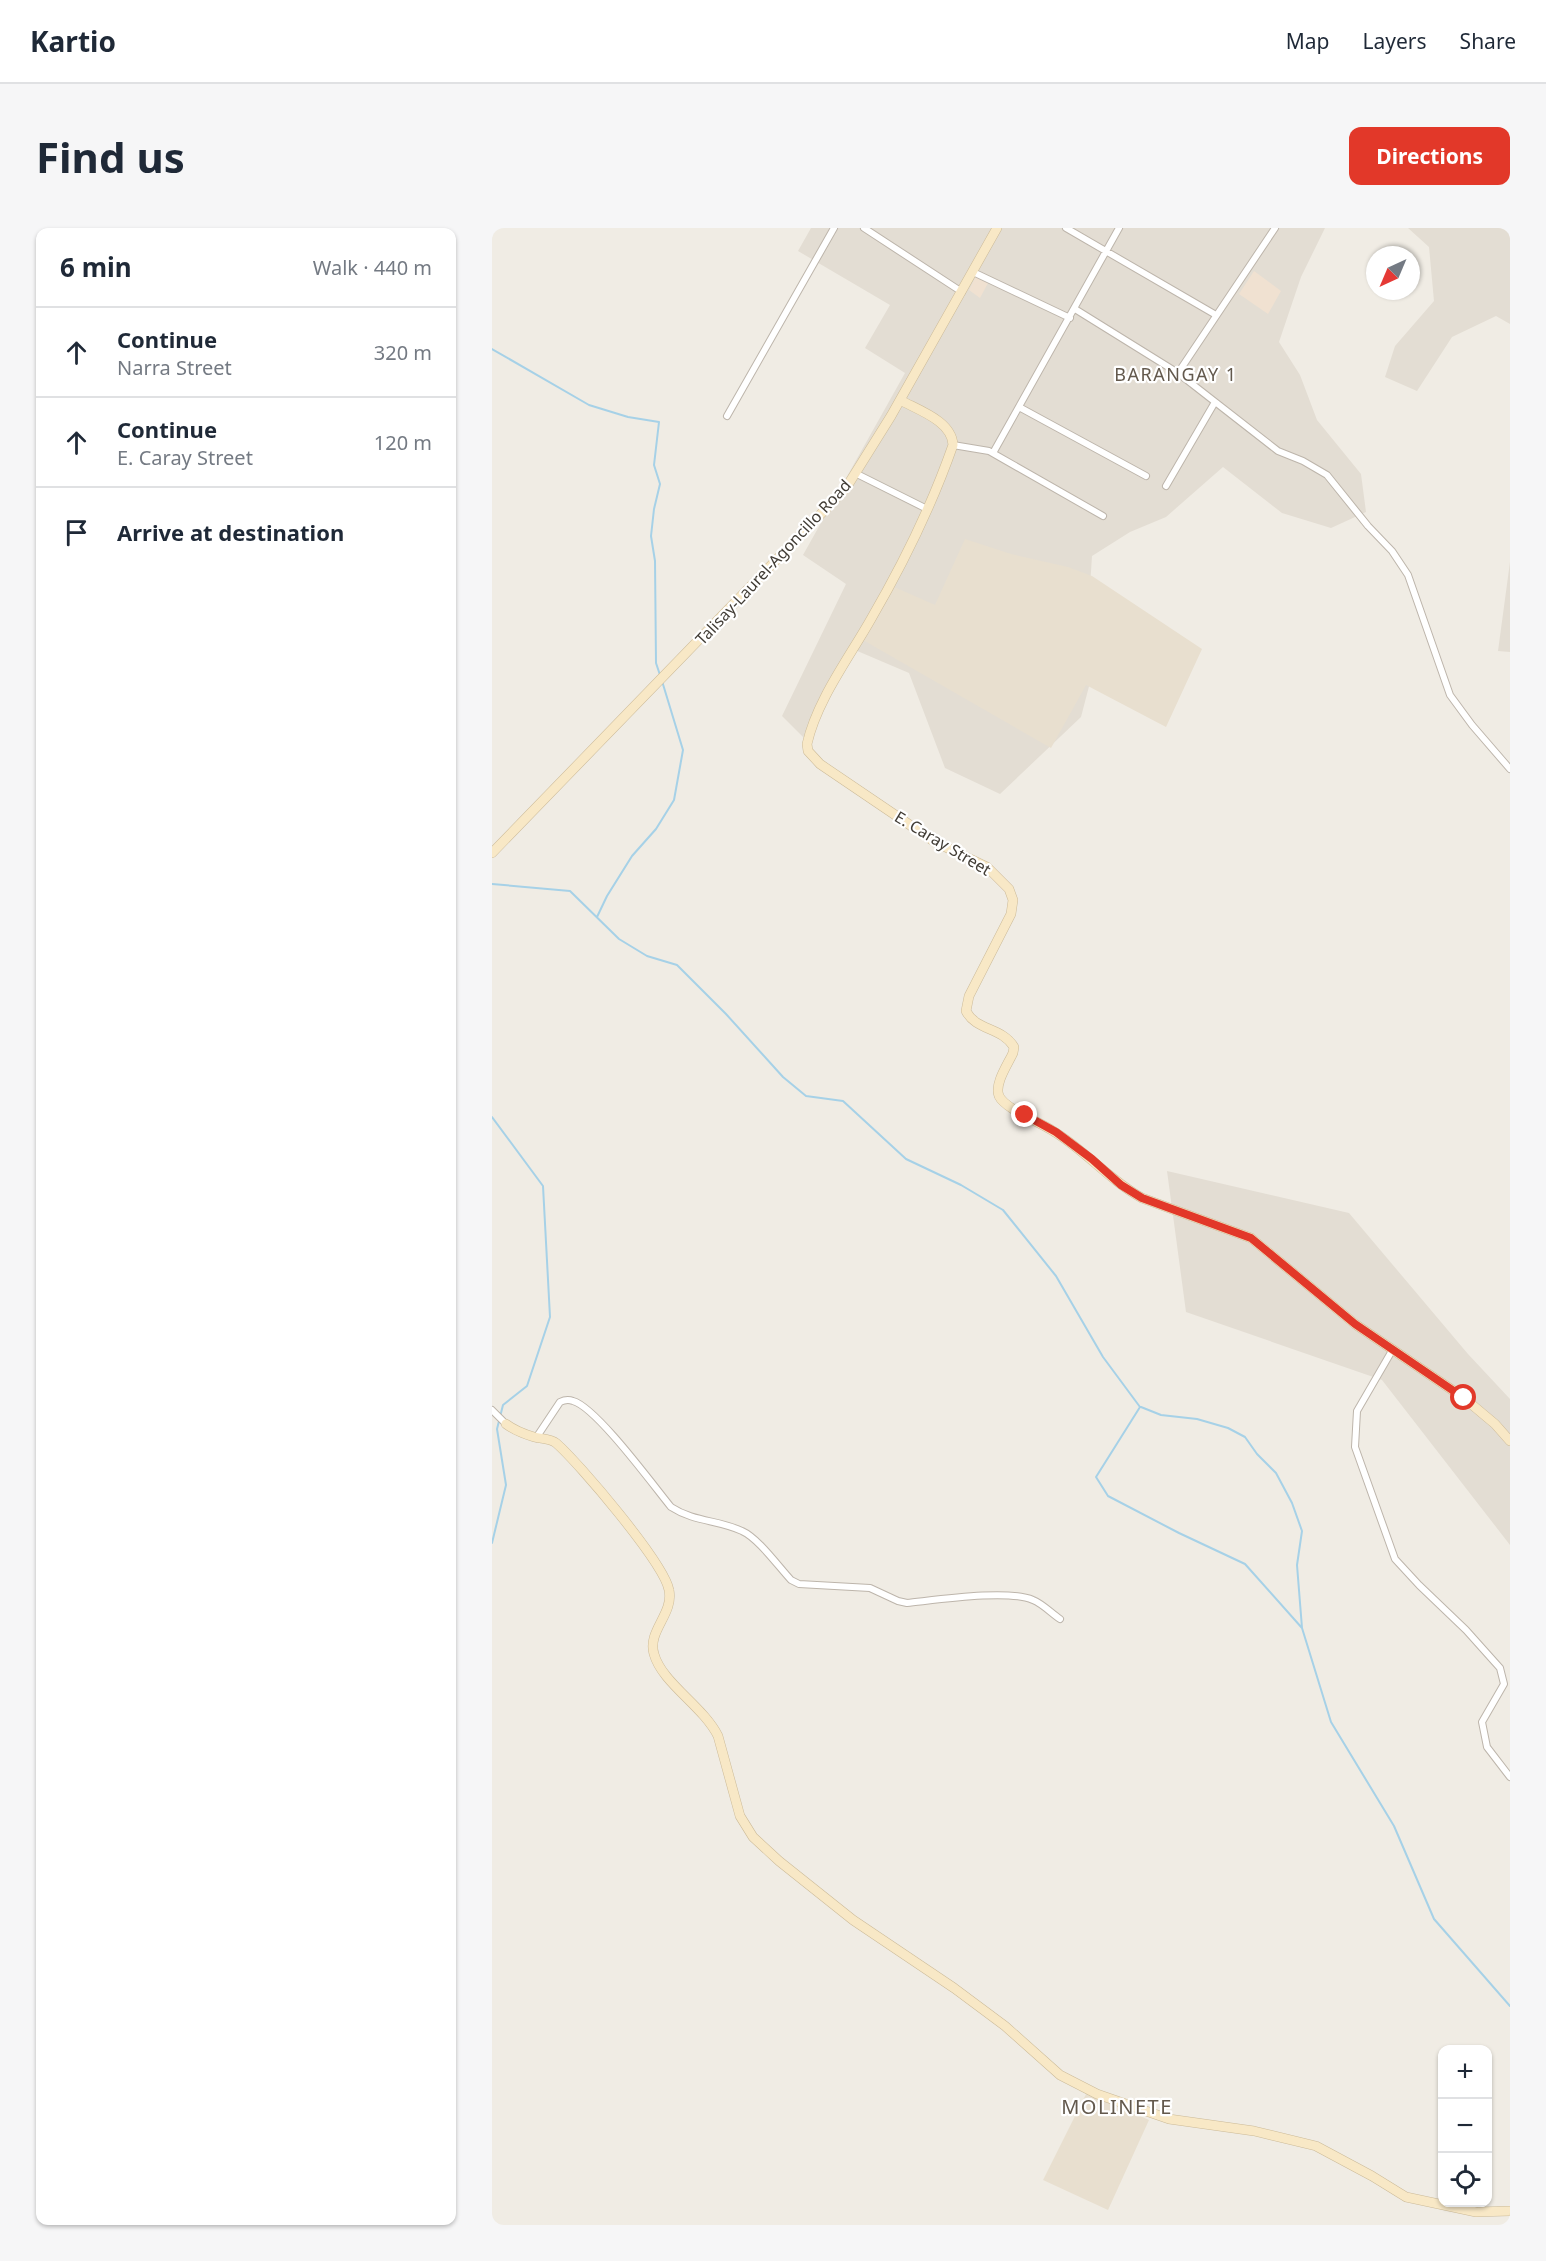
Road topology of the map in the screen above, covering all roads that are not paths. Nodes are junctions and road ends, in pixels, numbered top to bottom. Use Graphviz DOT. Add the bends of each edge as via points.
graph roads {
  1 [pos="834,228"];
  2 [pos="864,228"];
  3 [pos="997,228"];
  4 [pos="1066,228"];
  5 [pos="1119,228"];
  6 [pos="1275,228"];
  7 [pos="874,230"];
  8 [pos="1107,252"];
  9 [pos="973,272"];
  10 [pos="962,292"];
  11 [pos="1075,309"];
  12 [pos="1216,315"];
  13 [pos="1070,318"];
  14 [pos="1178,373"];
  15 [pos="900,400"];
  16 [pos="1215,402"];
  17 [pos="1019,407"];
  18 [pos="727,417"];
  19 [pos="953,445"];
  20 [pos="993,453"];
  21 [pos="856,474"];
  22 [pos="1146,476"];
  23 [pos="1166,486"];
  24 [pos="927,510"];
  25 [pos="1102,516"];
  26 [pos="1510,769"];
  27 [pos="492,853"];
  28 [pos="1393,1350"];
  29 [pos="492,1410"];
  30 [pos="506,1424"];
  31 [pos="536,1438"];
  32 [pos="1510,1441"];
  33 [pos="1060,1619"];
  34 [pos="1510,1777"];
  35 [pos="1510,2211"];
  1 -- 18 [label="street"];
  2 -- 7 [label="street"];
  3 -- 9 [label="street, Talisay-Laurel-Agoncillo Road"];
  4 -- 8 [label="street"];
  5 -- 8 [label="street"];
  6 -- 12 [label="street"];
  7 -- 10 [label="street"];
  8 -- 11 [label="street"];
  8 -- 12 [label="street"];
  9 -- 10 [label="street, Talisay-Laurel-Agoncillo Road"];
  9 -- 13 [label="street"];
  10 -- 15 [label="street, Talisay-Laurel-Agoncillo Road"];
  11 -- 13 [label="street"];
  11 -- 14 [label="street"];
  12 -- 14 [label="street"];
  13 -- 17 [label="street"];
  14 -- 16 [label="street"];
  15 -- 19 [label="street" via="941,423 951,435"];
  15 -- 21 [label="street, Talisay-Laurel-Agoncillo Road"];
  16 -- 23 [label="street"];
  16 -- 26 [label="street" via="1278,451 1328,475 1392,551 1408,575 1450,695"];
  17 -- 20 [label="street"];
  17 -- 22 [label="street"];
  19 -- 20 [label="street"];
  19 -- 24 [label="street"];
  20 -- 25 [label="street"];
  21 -- 24 [label="street"];
  21 -- 27 [label="street, Talisay-Laurel-Agoncillo Road"];
  24 -- 28 [label="street, E. Caray Street" via="823,703 807,744 820,764 934,842 987,867 1009,889 1013,900 1011,914 969,996 966,1011 975,1023 1004,1035 1014,1047 998,1094 1007,1104 1056,1132 1142,1198 1251,1238 1355,1324"];
  28 -- 32 [label="street" via="1464,1398"];
  28 -- 34 [label="street" via="1357,1411 1355,1447 1395,1559 1500,1668 1504,1684 1482,1722 1486,1747"];
  29 -- 30 [label="street"];
  30 -- 31 [label="street"];
  31 -- 33 [label="street" via="560,1402 574,1401 596,1416 671,1507 683,1515 742,1531 799,1584 870,1588 907,1603 982,1596 1022,1597 1035,1601"];
  31 -- 35 [label="street" via="554,1441 580,1468 666,1579 670,1602 652,1642 654,1656 663,1672 713,1725 746,1828 779,1861 853,1920 997,2020 1060,2075 1096,2094 1169,2119 1233,2127 1316,2146 1406,2198 1476,2212"];
}
